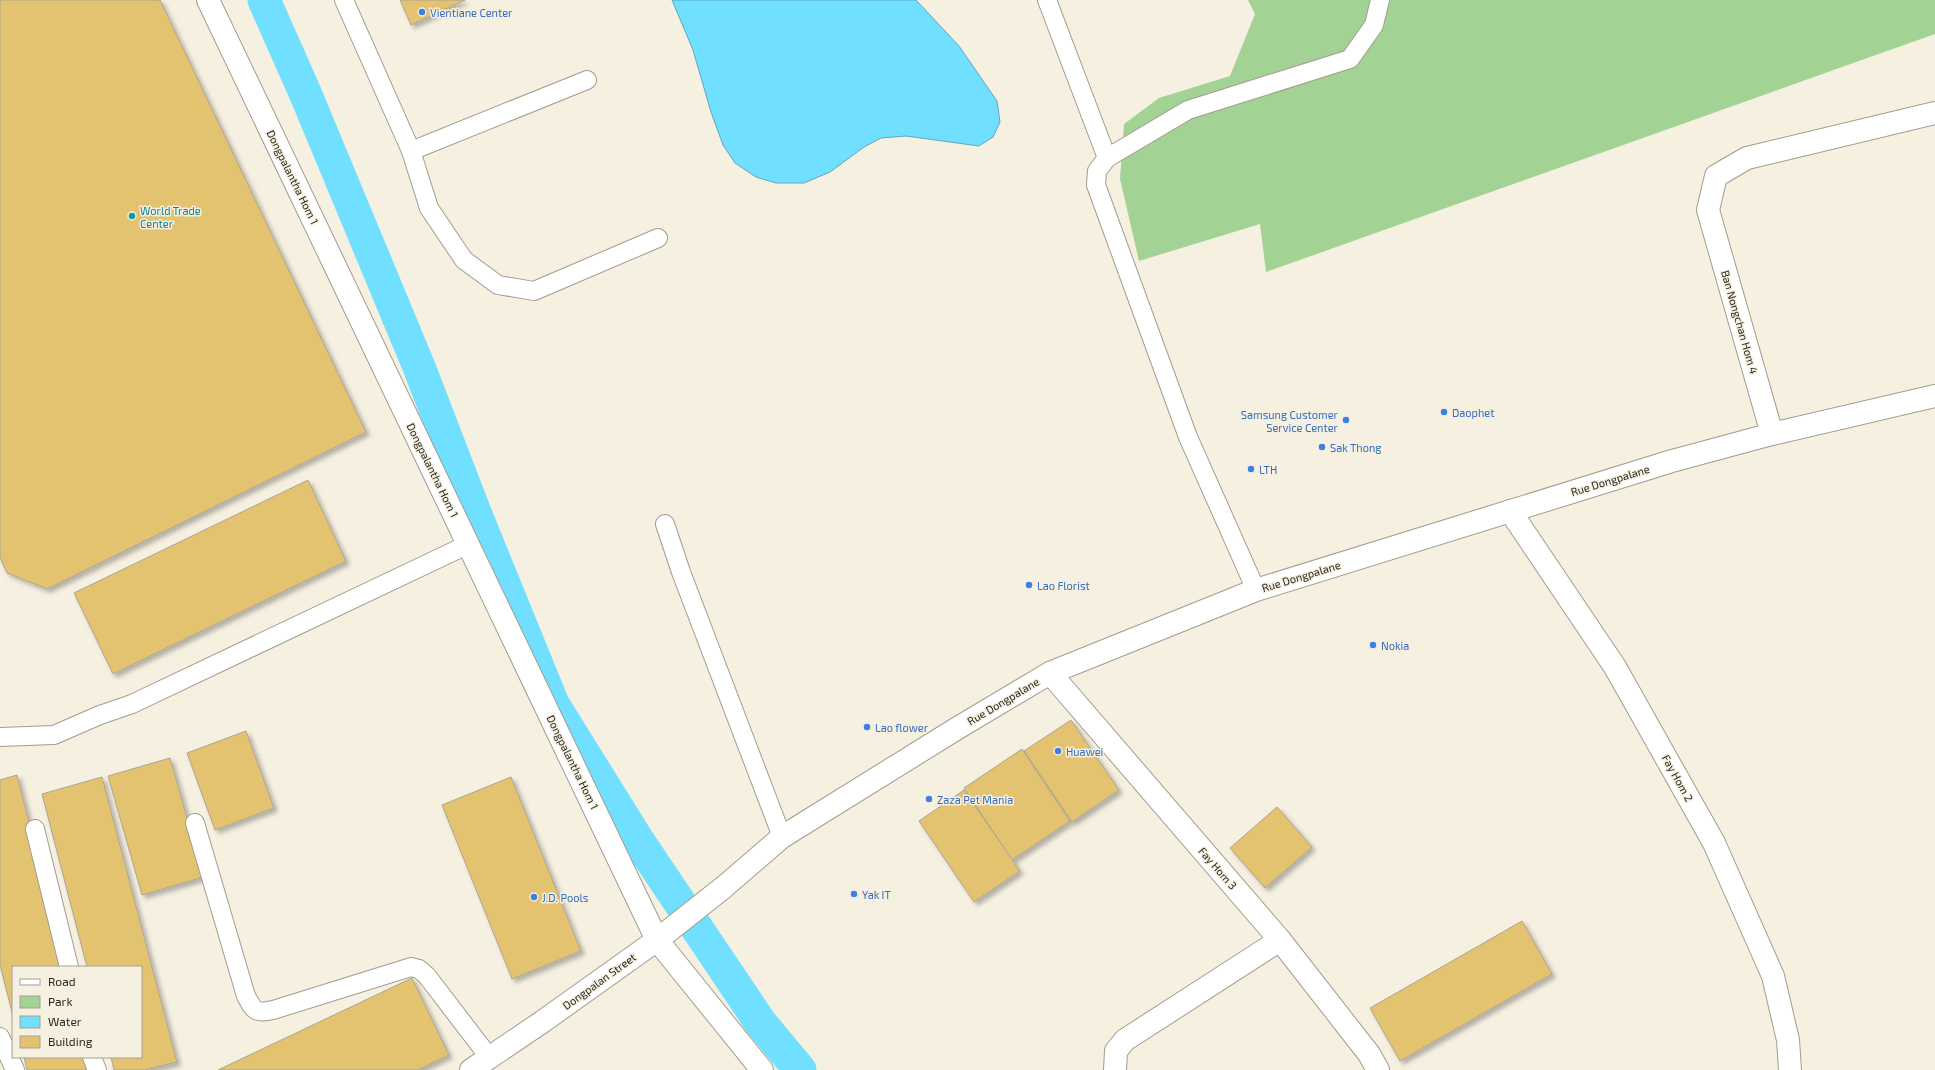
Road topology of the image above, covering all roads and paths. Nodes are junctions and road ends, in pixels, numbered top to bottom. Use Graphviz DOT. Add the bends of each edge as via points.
graph roads {
  1 [pos="208,0"];
  2 [pos="344,0"];
  3 [pos="1047,0"];
  4 [pos="1380,0"];
  5 [pos="587,80"];
  6 [pos="1935,113"];
  7 [pos="411,151"];
  8 [pos="1107,158"];
  9 [pos="658,238"];
  10 [pos="1935,396"];
  11 [pos="1772,434"];
  12 [pos="1510,511"];
  13 [pos="665,524"];
  14 [pos="469,544"];
  15 [pos="1256,590"];
  16 [pos="1050,673"];
  17 [pos="0,738"];
  18 [pos="195,823"];
  19 [pos="34,829"];
  20 [pos="782,837"];
  21 [pos="724,888"];
  22 [pos="657,940"];
  23 [pos="1280,940"];
  24 [pos="69,966"];
  25 [pos="0,1037"];
  26 [pos="92,1058"];
  27 [pos="489,1058"];
  28 [pos="15,1070"];
  29 [pos="97,1070"];
  30 [pos="471,1070"];
  31 [pos="762,1070"];
  32 [pos="1115,1070"];
  33 [pos="1378,1070"];
  34 [pos="1790,1070"];
  1 -- 14 [label="street, Dongpalantha Hom 1"];
  2 -- 7 [label="lane"];
  3 -- 8 [label="lane"];
  4 -- 8 [label="lane" via="1374,24 1350,59 1188,110"];
  5 -- 7 [label="lane"];
  6 -- 11 [label="street, Ban Nongchan Hom 4" via="1747,158 1716,176 1708,210"];
  7 -- 9 [label="lane" via="429,208 464,260 498,285 534,292"];
  8 -- 15 [label="lane" via="1097,171 1096,185 1188,436"];
  10 -- 11 [label="street, Rue Dongpalane"];
  11 -- 12 [label="street, Rue Dongpalane" via="1672,461"];
  12 -- 15 [label="street, Rue Dongpalane"];
  12 -- 34 [label="street, Fay Hom 2" via="1615,667 1714,843 1773,976 1788,1040"];
  13 -- 20 [label="lane"];
  14 -- 17 [label="lane" via="132,704 54,735"];
  14 -- 22 [label="street, Dongpalantha Hom 1"];
  15 -- 16 [label="street, Rue Dongpalane"];
  16 -- 20 [label="street, Rue Dongpalane"];
  16 -- 23 [label="street, Fay Hom 3"];
  18 -- 27 [label="lane" via="246,996 253,1009 262,1013 411,967 419,969 427,976"];
  19 -- 24 [label="lane"];
  20 -- 21 [label="street, Rue Dongpalane"];
  21 -- 22 [label="street, Dongpalan Street"];
  22 -- 27 [label="street, Dongpalan Street"];
  22 -- 31 [label="street, Dongpalantha Hom 1"];
  23 -- 32 [label="street" via="1125,1040 1116,1051"];
  23 -- 33 [label="street, Fay Hom 3" via="1369,1054"];
  25 -- 28 [label="lane"];
  26 -- 29 [label="lane"];
  27 -- 30 [label="street, Dongpalan Street"];
}
